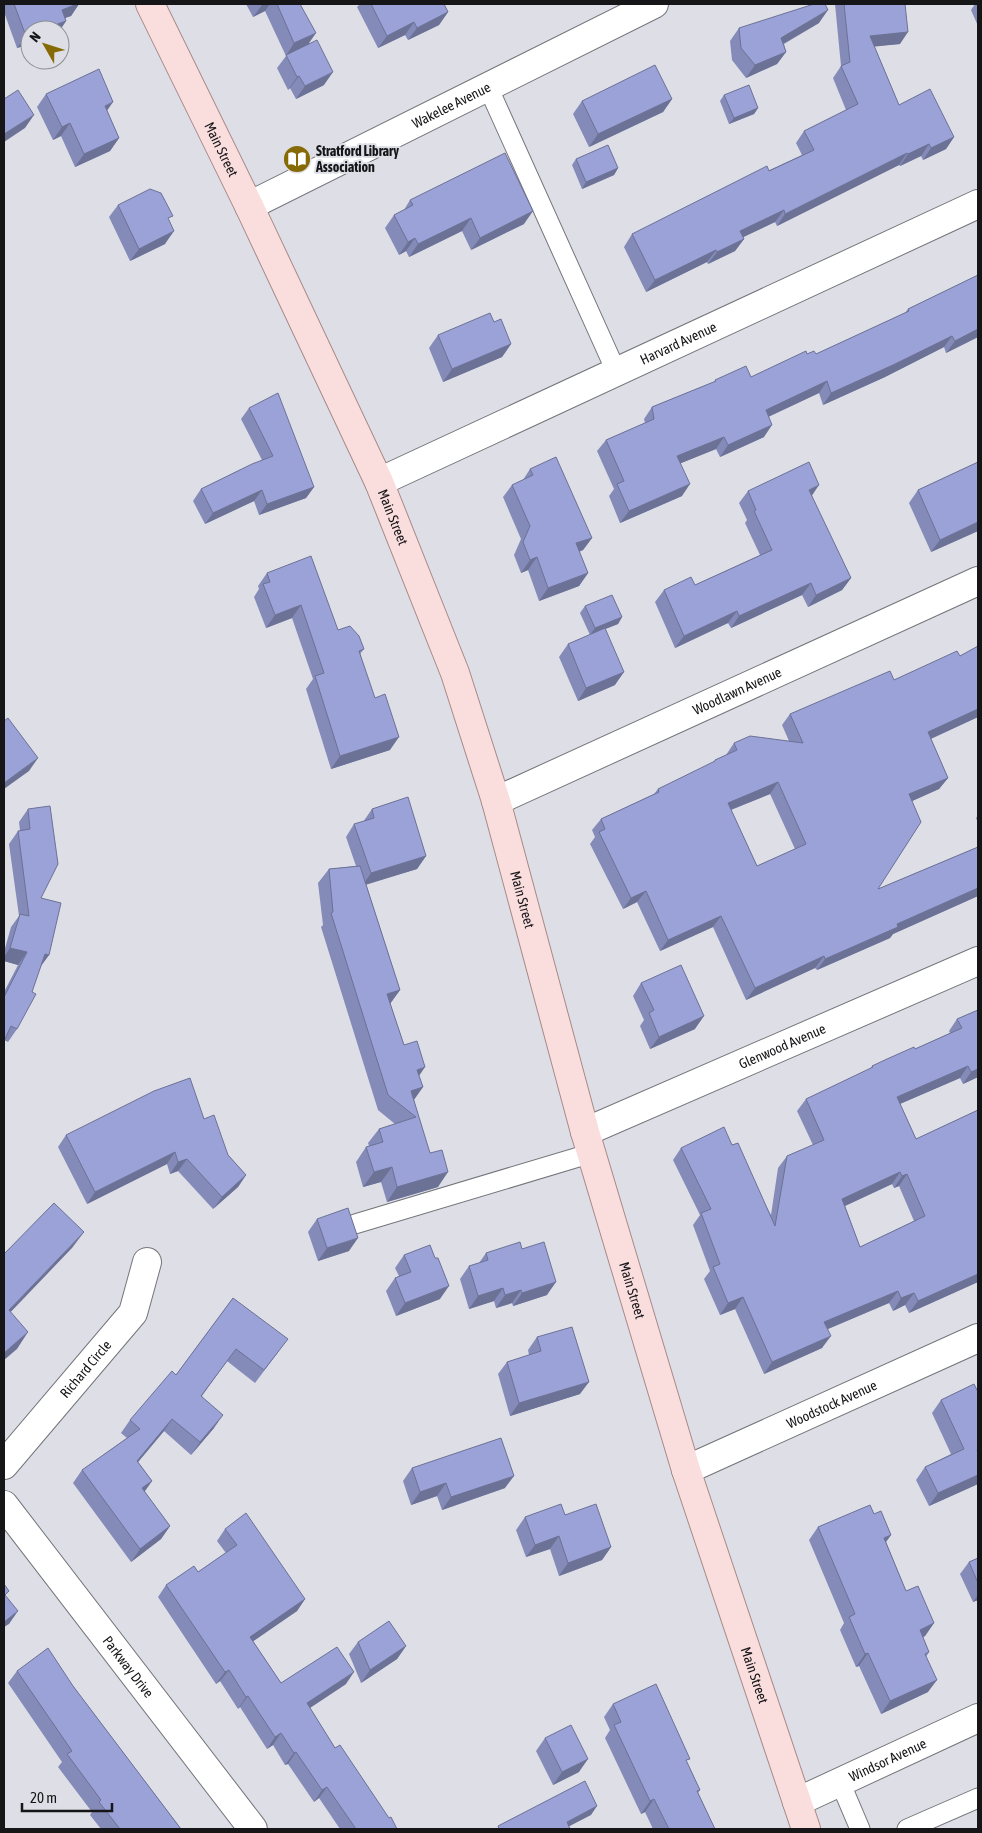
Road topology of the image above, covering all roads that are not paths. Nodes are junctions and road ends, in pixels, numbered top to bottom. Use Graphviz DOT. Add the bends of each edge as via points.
graph roads {
  1 [pos="150,4"];
  2 [pos="654,4"];
  3 [pos="488,87"];
  4 [pos="978,204"];
  5 [pos="249,206"];
  6 [pos="616,371"];
  7 [pos="379,482"];
  8 [pos="978,582"];
  9 [pos="496,801"];
  10 [pos="978,961"];
  11 [pos="589,1143"];
  12 [pos="355,1224"];
  13 [pos="147,1262"];
  14 [pos="978,1338"];
  15 [pos="4,1466"];
  16 [pos="686,1470"];
  17 [pos="4,1505"];
  18 [pos="978,1718"];
  19 [pos="840,1782"];
  20 [pos="978,1798"];
  21 [pos="797,1802"];
  22 [pos="253,1829"];
  23 [pos="806,1829"];
  24 [pos="860,1829"];
  25 [pos="907,1829"];
  1 -- 5 [label="main road, Main Street"];
  2 -- 3 [label="street, Wakelee Avenue"];
  3 -- 5 [label="street, Wakelee Avenue"];
  3 -- 6 [label="lane"];
  4 -- 6 [label="street, Harvard Avenue"];
  5 -- 7 [label="main road, Main Street"];
  6 -- 7 [label="street, Harvard Avenue"];
  7 -- 9 [label="main road, Main Street" via="455,673"];
  8 -- 9 [label="street, Woodlawn Avenue"];
  9 -- 11 [label="main road, Main Street"];
  10 -- 11 [label="street, Glenwood Avenue"];
  11 -- 12 [label="lane"];
  11 -- 16 [label="main road, Main Street"];
  13 -- 15 [label="street, Richard Circle" via="133,1313"];
  14 -- 16 [label="street, Woodstock Avenue"];
  16 -- 21 [label="main road, Main Street"];
  17 -- 22 [label="street, Parkway Drive"];
  18 -- 19 [label="street, Windsor Avenue"];
  19 -- 21 [label="street, Windsor Avenue"];
  19 -- 24 [label="lane"];
  20 -- 25 [label="lane"];
  21 -- 23 [label="main road, Main Street"];
}
